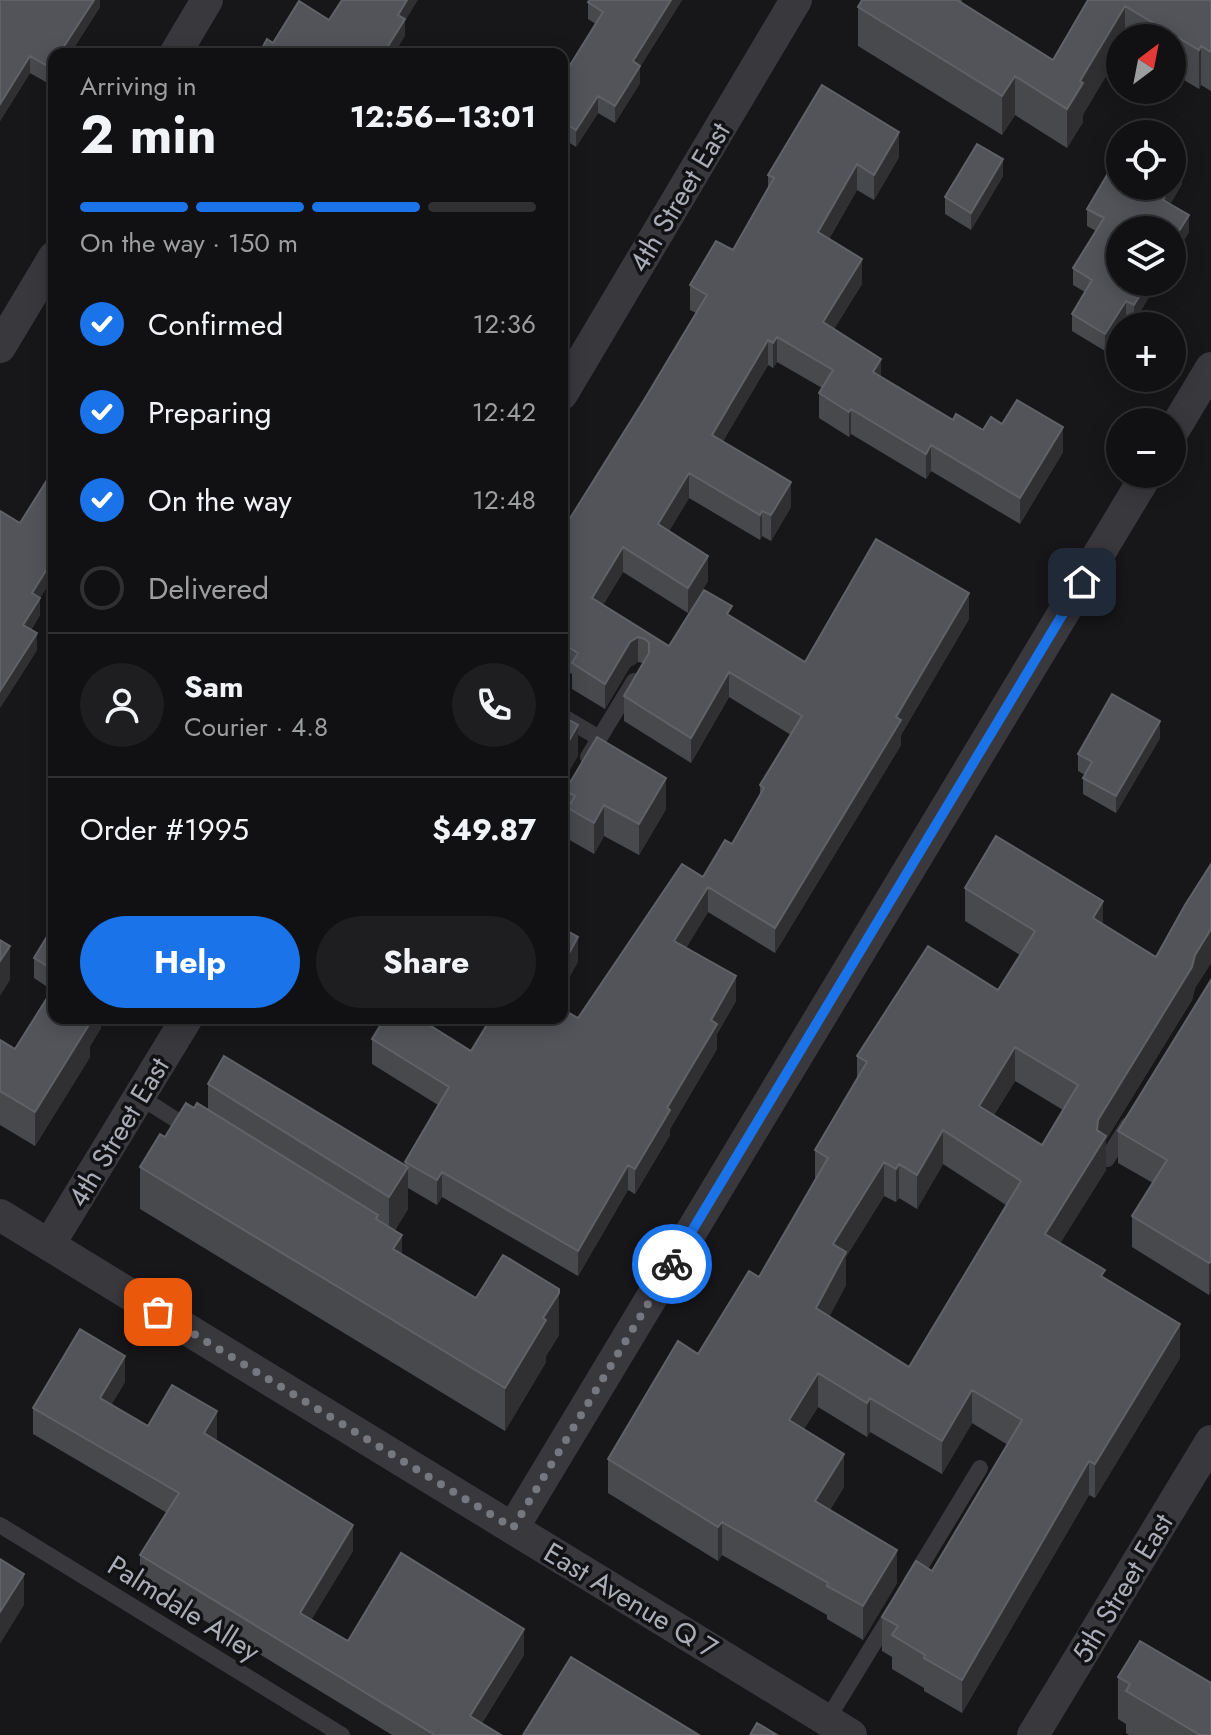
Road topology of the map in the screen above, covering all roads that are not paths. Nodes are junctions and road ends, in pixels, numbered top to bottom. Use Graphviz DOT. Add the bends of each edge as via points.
graph roads {
  1 [pos="207,0"];
  2 [pos="796,0"];
  3 [pos="179,48"];
  4 [pos="48,267"];
  5 [pos="0,347"];
  6 [pos="1211,368"];
  7 [pos="568,384"];
  8 [pos="1186,410"];
  9 [pos="1139,488"];
  10 [pos="639,673"];
  11 [pos="568,720"];
  12 [pos="599,738"];
  13 [pos="577,779"];
  14 [pos="183,1024"];
  15 [pos="140,1097"];
  16 [pos="1139,1107"];
  17 [pos="206,1139"];
  18 [pos="1107,1159"];
  19 [pos="0,1215"];
  20 [pos="49,1245"];
  21 [pos="1207,1458"];
  22 [pos="980,1468"];
  23 [pos="0,1525"];
  24 [pos="513,1528"];
  25 [pos="839,1728"];
  26 [pos="342,1735"];
  27 [pos="1033,1735"];
  1 -- 3 [label="street"];
  2 -- 7 [label="street, 4th Street East"];
  4 -- 5 [label="street"];
  6 -- 8 [label="street"];
  9 -- 24 [label="street"];
  10 -- 12 [label="lane"];
  11 -- 12 [label="lane"];
  12 -- 13 [label="lane"];
  14 -- 15 [label="street, 4th Street East"];
  15 -- 17 [label="lane"];
  15 -- 20 [label="street, 4th Street East"];
  16 -- 18 [label="lane"];
  19 -- 20 [label="street, East Avenue Q 7"];
  20 -- 24 [label="street, East Avenue Q 7"];
  21 -- 27 [label="street, 5th Street East"];
  22 -- 25 [label="lane"];
  23 -- 26 [label="lane, Palmdale Alley"];
  24 -- 25 [label="street, East Avenue Q 7"];
}
